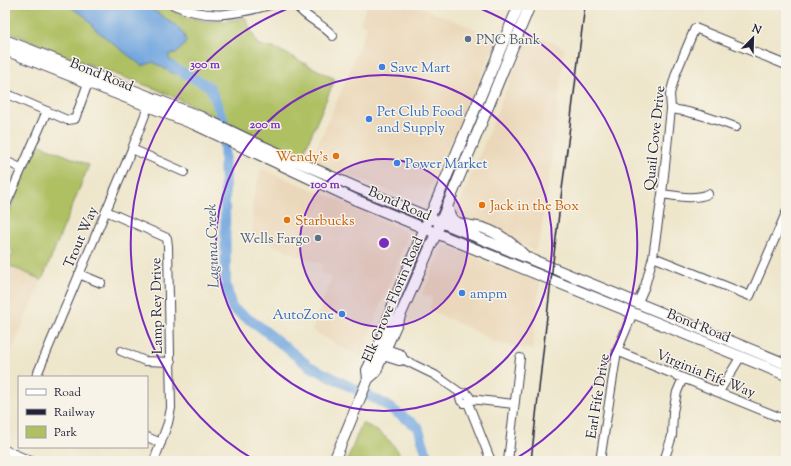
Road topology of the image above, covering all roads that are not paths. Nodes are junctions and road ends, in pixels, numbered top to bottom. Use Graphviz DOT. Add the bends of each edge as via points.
graph roads {
  1 [pos="174,5"];
  2 [pos="270,5"];
  3 [pos="296,5"];
  4 [pos="519,5"];
  5 [pos="530,5"];
  6 [pos="258,7"];
  7 [pos="333,36"];
  8 [pos="505,38"];
  9 [pos="5,40"];
  10 [pos="5,50"];
  11 [pos="786,65"];
  12 [pos="501,75"];
  13 [pos="88,83"];
  14 [pos="486,85"];
  15 [pos="5,93"];
  16 [pos="148,106"];
  17 [pos="488,107"];
  18 [pos="671,109"];
  19 [pos="46,110"];
  20 [pos="199,121"];
  21 [pos="736,128"];
  22 [pos="246,145"];
  23 [pos="132,150"];
  24 [pos="5,161"];
  25 [pos="22,168"];
  26 [pos="184,172"];
  27 [pos="662,194"];
  28 [pos="708,194"];
  29 [pos="448,205"];
  30 [pos="5,208"];
  31 [pos="106,211"];
  32 [pos="786,213"];
  33 [pos="429,218"];
  34 [pos="440,222"];
  35 [pos="425,228"];
  36 [pos="436,233"];
  37 [pos="653,256"];
  38 [pos="527,258"];
  39 [pos="79,274"];
  40 [pos="101,283"];
  41 [pos="575,290"];
  42 [pos="638,302"];
  43 [pos="633,313"];
  44 [pos="385,327"];
  45 [pos="698,328"];
  46 [pos="121,351"];
  47 [pos="617,351"];
  48 [pos="384,352"];
  49 [pos="741,356"];
  50 [pos="520,358"];
  51 [pos="171,362"];
  52 [pos="786,364"];
  53 [pos="786,368"];
  54 [pos="786,375"];
  55 [pos="36,376"];
  56 [pos="683,378"];
  57 [pos="368,379"];
  58 [pos="719,392"];
  59 [pos="469,401"];
  60 [pos="514,404"];
  61 [pos="786,420"];
  62 [pos="148,437"];
  63 [pos="161,443"];
  64 [pos="9,455"];
  65 [pos="32,461"];
  66 [pos="154,461"];
  67 [pos="334,461"];
  68 [pos="491,461"];
  69 [pos="508,461"];
  70 [pos="600,461"];
  71 [pos="664,461"];
  1 -- 6 [label="street" via="199,14 222,15"];
  2 -- 6 [label="street"];
  3 -- 7 [label="street" via="307,17 324,26"];
  4 -- 8 [label="main road, Elk Grove Florin Road"];
  5 -- 12 [label="main road, Elk Grove Florin Road"];
  8 -- 12 [label="main road" via="504,55 499,69"];
  8 -- 14 [label="main road, Elk Grove Florin Road"];
  9 -- 20 [label="main road, Bond Road"];
  10 -- 13 [label="main road, Bond Road"];
  11 -- 18 [label="street, Quail Cove Drive" via="695,28 673,82 670,94"];
  12 -- 17 [label="main road, Elk Grove Florin Road"];
  13 -- 16 [label="main road, Bond Road"];
  13 -- 19 [label="street" via="75,119 67,120"];
  14 -- 17 [label="main road" via="489,88 486,98"];
  14 -- 33 [label="main road, Elk Grove Florin Road"];
  15 -- 19 [label="street"];
  16 -- 20 [label="main road, Bond Road"];
  16 -- 23 [label="street, Trout Way"];
  17 -- 29 [label="main road, Elk Grove Florin Road"];
  18 -- 21 [label="street" via="704,115"];
  18 -- 27 [label="street, Quail Cove Drive"];
  19 -- 25 [label="street"];
  20 -- 22 [label="main road, Bond Road"];
  22 -- 33 [label="main road, Bond Road" via="304,164"];
  22 -- 35 [label="main road, Bond Road" via="356,200"];
  23 -- 26 [label="street"];
  23 -- 31 [label="street, Trout Way"];
  24 -- 25 [label="street"];
  25 -- 30 [label="street"];
  27 -- 28 [label="street" via="695,198"];
  27 -- 37 [label="street, Quail Cove Drive"];
  29 -- 34 [label="main road, Elk Grove Florin Road"];
  29 -- 38 [label="main road" via="449,214 454,221 497,234"];
  31 -- 39 [label="street, Trout Way"];
  31 -- 51 [label="street, Lamp Rey Drive" via="167,238"];
  32 -- 37 [label="street" via="750,296"];
  33 -- 34 [label="main road, Bond Road"];
  33 -- 35 [label="main road, Elk Grove Florin Road"];
  34 -- 36 [label="main road, Elk Grove Florin Road"];
  34 -- 38 [label="main road, Bond Road"];
  35 -- 36 [label="main road, Bond Road"];
  35 -- 44 [label="main road, Elk Grove Florin Road"];
  36 -- 41 [label="main road, Bond Road"];
  36 -- 48 [label="main road, Elk Grove Florin Road"];
  37 -- 42 [label="street, Quail Cove Drive"];
  38 -- 42 [label="main road, Bond Road"];
  39 -- 40 [label="street"];
  39 -- 55 [label="street, Trout Way"];
  41 -- 42 [label="main road" via="588,291 627,304"];
  41 -- 43 [label="main road, Bond Road"];
  42 -- 45 [label="main road, Bond Road"];
  43 -- 45 [label="main road" via="640,310 688,328"];
  43 -- 47 [label="street, Earl Fife Drive"];
  43 -- 49 [label="main road, Bond Road"];
  44 -- 48 [label="main road" via="386,335 379,353"];
  44 -- 57 [label="main road, Elk Grove Florin Road" via="368,370"];
  45 -- 52 [label="main road, Bond Road"];
  46 -- 51 [label="street" via="145,360"];
  47 -- 56 [label="street, Virginia Fife Way"];
  47 -- 70 [label="street, Earl Fife Drive"];
  48 -- 57 [label="main road, Elk Grove Florin Road" via="375,373"];
  48 -- 59 [label="street" via="399,361 404,360 435,375 462,394 468,394"];
  49 -- 53 [label="main road" via="747,353"];
  49 -- 54 [label="main road, Bond Road"];
  49 -- 58 [label="street"];
  50 -- 60 [label="street"];
  51 -- 63 [label="street, Lamp Rey Drive" via="170,414"];
  56 -- 58 [label="street, Virginia Fife Way"];
  56 -- 71 [label="street" via="677,392 672,436"];
  57 -- 67 [label="main road, Elk Grove Florin Road"];
  58 -- 61 [label="street, Virginia Fife Way"];
  59 -- 60 [label="street"];
  59 -- 68 [label="street"];
  60 -- 69 [label="street"];
  62 -- 63 [label="street"];
  63 -- 66 [label="street, Lamp Rey Drive"];
  64 -- 65 [label="street"];
}
